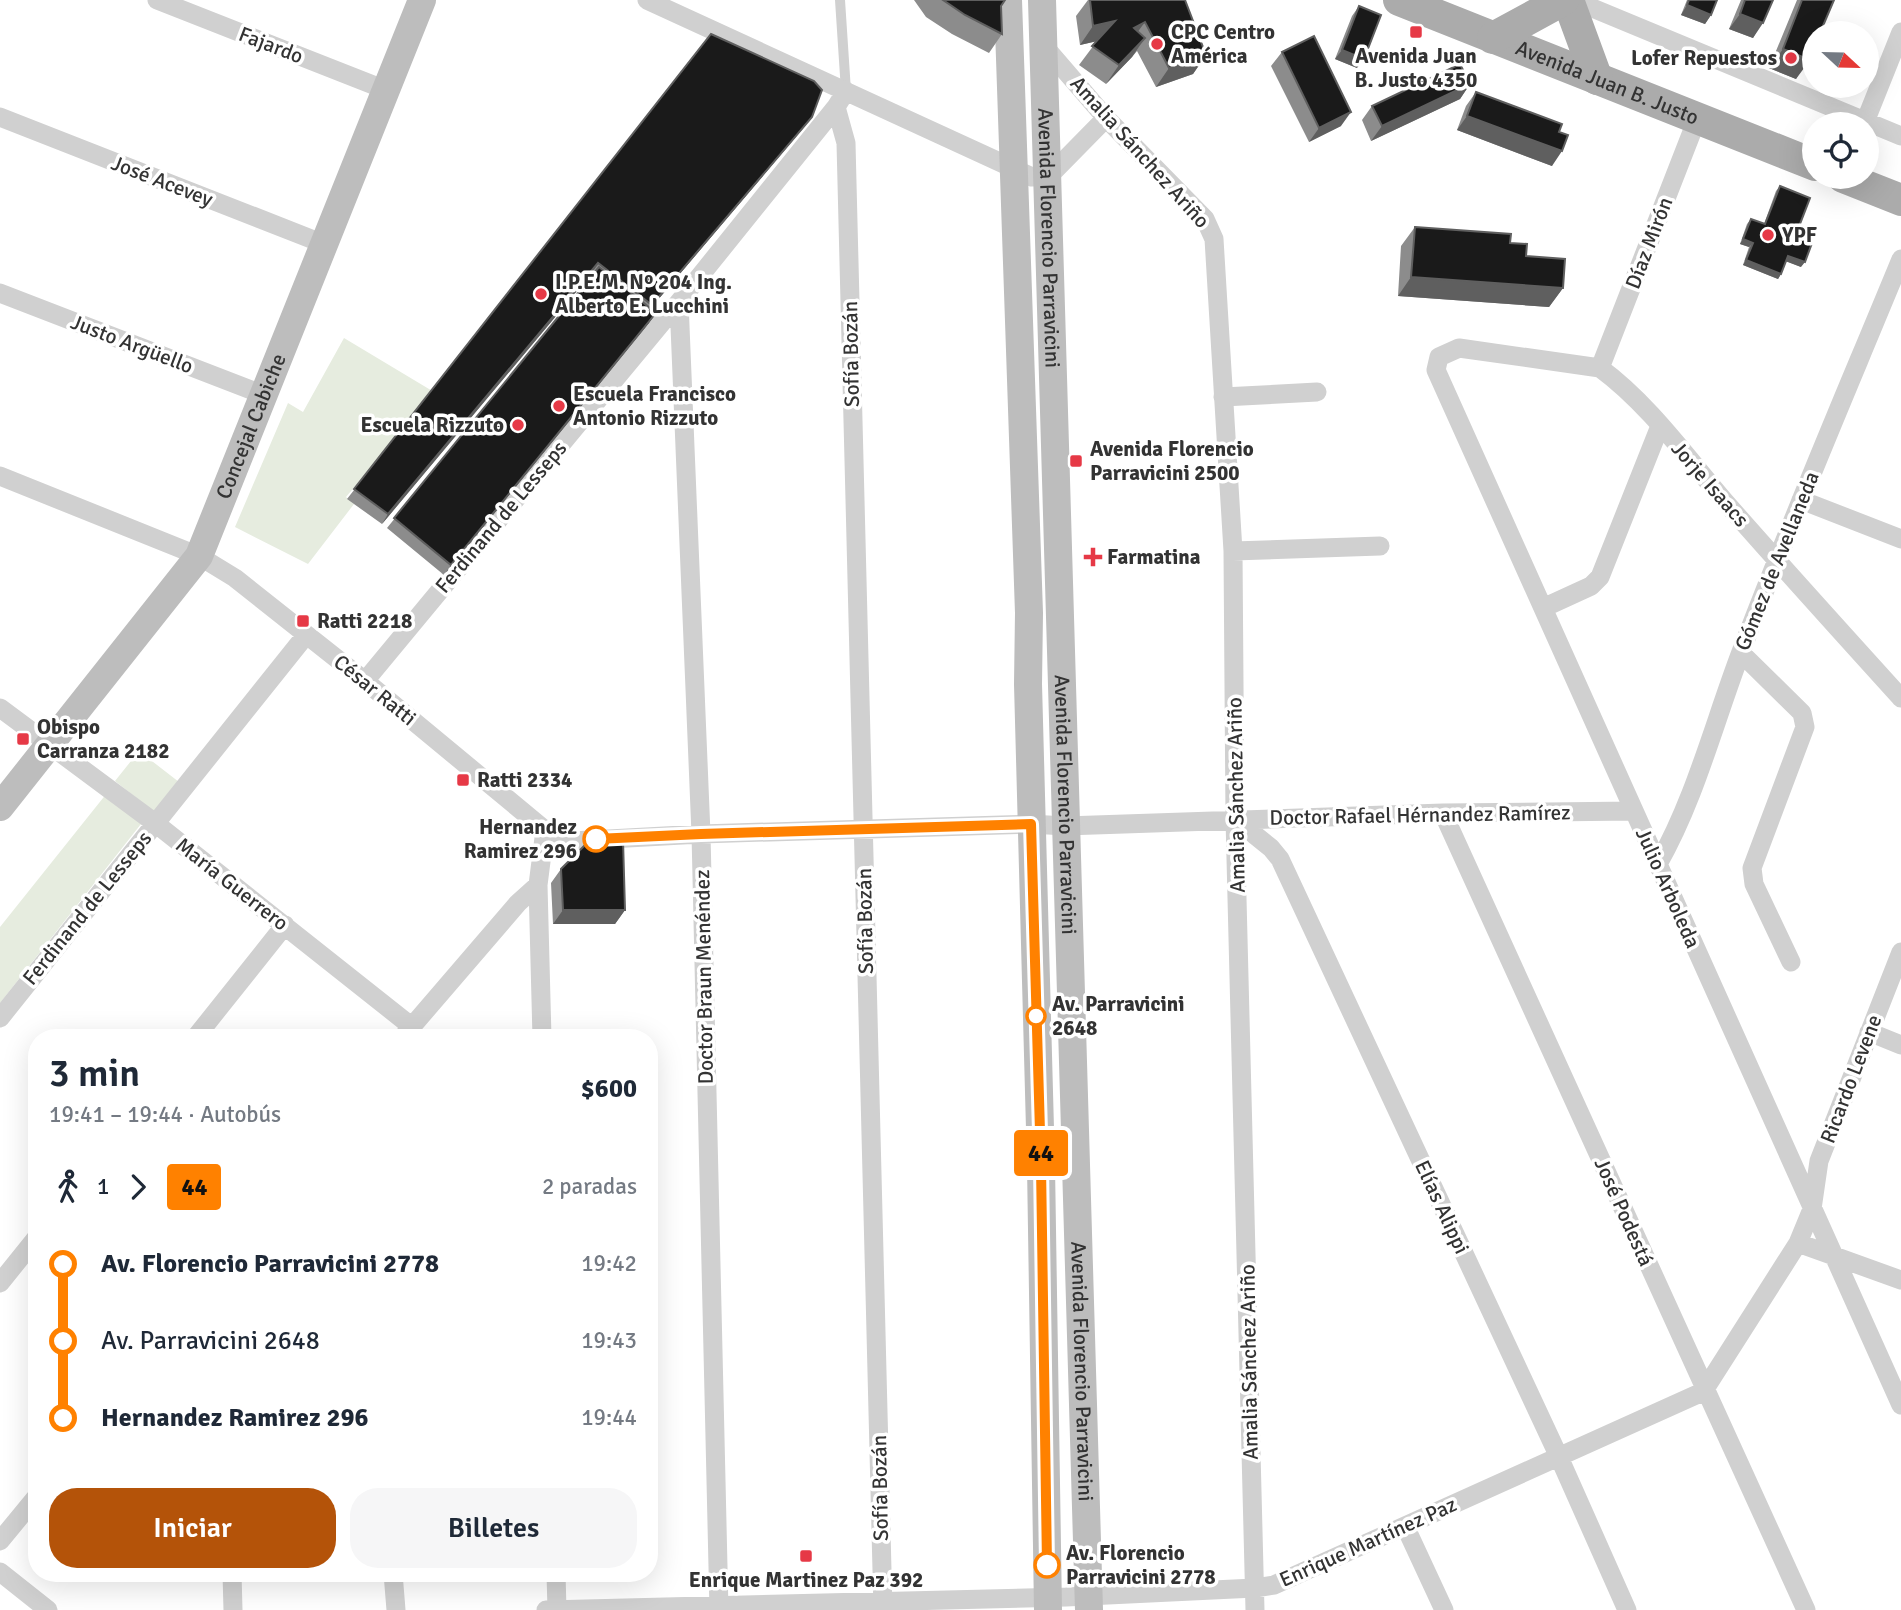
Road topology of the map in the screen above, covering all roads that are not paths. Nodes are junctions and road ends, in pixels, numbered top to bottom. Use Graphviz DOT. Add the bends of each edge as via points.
graph roads {
  1 [pos="157,0"];
  2 [pos="422,0"];
  3 [pos="647,0"];
  4 [pos="840,0"];
  5 [pos="1007,0"];
  6 [pos="1042,0"];
  7 [pos="1399,0"];
  8 [pos="1568,0"];
  9 [pos="1901,32"];
  10 [pos="1493,38"];
  11 [pos="1044,46"];
  12 [pos="1597,79"];
  13 [pos="386,90"];
  14 [pos="841,99"];
  15 [pos="1841,112"];
  16 [pos="1869,112"];
  17 [pos="0,117"];
  18 [pos="1106,118"];
  19 [pos="1697,119"];
  20 [pos="1879,127"];
  21 [pos="1901,136"];
  22 [pos="1802,160"];
  23 [pos="1013,171"];
  24 [pos="1049,177"];
  25 [pos="1873,189"];
  26 [pos="1901,200"];
  27 [pos="324,244"];
  28 [pos="1901,259"];
  29 [pos="0,293"];
  30 [pos="679,302"];
  31 [pos="1600,368"];
  32 [pos="1318,392"];
  33 [pos="264,395"];
  34 [pos="1223,397"];
  35 [pos="1660,426"];
  36 [pos="0,476"];
  37 [pos="1801,500"];
  38 [pos="1901,539"];
  39 [pos="1380,546"];
  40 [pos="1233,551"];
  41 [pos="199,556"];
  42 [pos="1777,561"];
  43 [pos="1543,608"];
  44 [pos="306,635"];
  45 [pos="1741,653"];
  46 [pos="365,681"];
  47 [pos="1901,698"];
  48 [pos="0,708"];
  49 [pos="51,744"];
  50 [pos="0,807"];
  51 [pos="1634,811"];
  52 [pos="1443,813"];
  53 [pos="1235,819"];
  54 [pos="155,823"];
  55 [pos="1031,824"];
  56 [pos="1065,825"];
  57 [pos="545,830"];
  58 [pos="863,830"];
  59 [pos="701,834"];
  60 [pos="1658,864"];
  61 [pos="538,885"];
  62 [pos="285,925"];
  63 [pos="1901,952"];
  64 [pos="1791,962"];
  65 [pos="0,1018"];
  66 [pos="202,1029"];
  67 [pos="403,1029"];
  68 [pos="409,1029"];
  69 [pos="542,1029"];
  70 [pos="1869,1032"];
  71 [pos="1901,1045"];
  72 [pos="1812,1209"];
  73 [pos="1798,1243"];
  74 [pos="28,1248"];
  75 [pos="1832,1254"];
  76 [pos="1901,1280"];
  77 [pos="0,1283"];
  78 [pos="1705,1389"];
  79 [pos="1901,1405"];
  80 [pos="1559,1457"];
  81 [pos="28,1507"];
  82 [pos="1405,1527"];
  83 [pos="0,1541"];
  84 [pos="0,1572"];
  85 [pos="232,1582"];
  86 [pos="394,1582"];
  87 [pos="556,1582"];
  88 [pos="1255,1588"];
  89 [pos="1089,1603"];
  90 [pos="1047,1604"];
  91 [pos="883,1606"];
  92 [pos="719,1607"];
  93 [pos="48,1610"];
  94 [pos="233,1610"];
  95 [pos="396,1610"];
  96 [pos="547,1610"];
  97 [pos="557,1610"];
  98 [pos="1255,1610"];
  99 [pos="1444,1610"];
  100 [pos="1628,1610"];
  101 [pos="1805,1610"];
  1 -- 13 [label="street, Fajardo"];
  2 -- 13 [label="main road, Concejal Cabiche"];
  3 -- 14 [label="street"];
  4 -- 14 [label="lane"];
  5 -- 23 [label="main road, Avenida Florencio Parravicini"];
  6 -- 11 [label="main road, Avenida Florencio Parravicini"];
  7 -- 10 [label="main road, Avenida Juan B. Justo"];
  8 -- 10 [label="main road"];
  8 -- 12 [label="main road"];
  8 -- 15 [label="street"];
  9 -- 16 [label="street"];
  10 -- 12 [label="main road, Avenida Juan B. Justo"];
  11 -- 18 [label="street, Amalia Sánchez Ariño"];
  11 -- 24 [label="main road, Avenida Florencio Parravicini"];
  12 -- 19 [label="main road, Avenida Juan B. Justo"];
  13 -- 27 [label="main road, Concejal Cabiche"];
  14 -- 23 [label="street"];
  14 -- 30 [label="street, Ferdinand de Lesseps"];
  14 -- 58 [label="street, Sofía Bozán" via="846,143"];
  17 -- 27 [label="street, José Acevey"];
  18 -- 24 [label="street"];
  18 -- 34 [label="street, Amalia Sánchez Ariño" via="1210,227"];
  19 -- 22 [label="main road, Avenida Juan B. Justo"];
  19 -- 31 [label="street, Díaz Mirón"];
  20 -- 21 [label="street"];
  23 -- 24 [label="street"];
  23 -- 55 [label="main road, Avenida Florencio Parravicini" via="1028,587"];
  24 -- 56 [label="main road, Avenida Florencio Parravicini"];
  25 -- 26 [label="main road"];
  27 -- 33 [label="main road, Concejal Cabiche"];
  28 -- 37 [label="street, Gómez de Avellaneda"];
  29 -- 33 [label="street, Justo Argüello"];
  30 -- 46 [label="street, Ferdinand de Lesseps"];
  30 -- 59 [label="street, Doctor Braun Menéndez"];
  31 -- 35 [label="street, Jorje Isaacs"];
  31 -- 43 [label="street, Julio Arboleda" via="1459,348 1439,357 1436,370"];
  32 -- 34 [label="street"];
  33 -- 41 [label="main road, Concejal Cabiche"];
  34 -- 40 [label="street, Amalia Sánchez Ariño"];
  35 -- 42 [label="street, Jorje Isaacs"];
  35 -- 43 [label="street" via="1600,577 1591,586"];
  36 -- 41 [label="street, César Ratti"];
  37 -- 38 [label="street"];
  37 -- 42 [label="street, Gómez de Avellaneda"];
  39 -- 40 [label="street"];
  40 -- 53 [label="street, Amalia Sánchez Ariño"];
  41 -- 44 [label="street, César Ratti"];
  41 -- 49 [label="main road, Concejal Cabiche"];
  42 -- 45 [label="street, Gómez de Avellaneda"];
  42 -- 47 [label="street, Jorje Isaacs"];
  43 -- 51 [label="street, Julio Arboleda"];
  44 -- 46 [label="street, César Ratti"];
  44 -- 54 [label="street, Ferdinand de Lesseps"];
  45 -- 60 [label="street, Gómez de Avellaneda" via="1674,836"];
  45 -- 64 [label="street" via="1802,713 1805,727 1752,868 1754,884"];
  46 -- 57 [label="street, César Ratti"];
  48 -- 49 [label="street, María Guerrero"];
  49 -- 50 [label="main road, Concejal Cabiche"];
  49 -- 54 [label="street, María Guerrero"];
  51 -- 52 [label="street, Doctor Rafael Hérnandez Ramírez"];
  51 -- 60 [label="street, Julio Arboleda"];
  52 -- 53 [label="street, Doctor Rafael Hérnandez Ramírez"];
  52 -- 78 [label="street, José Podestá"];
  53 -- 56 [label="street, Doctor Rafael Hérnandez Ramírez"];
  53 -- 80 [label="street, Elías Alippi" via="1280,859"];
  53 -- 88 [label="street, Amalia Sánchez Ariño"];
  54 -- 62 [label="street, María Guerrero"];
  54 -- 65 [label="street, Ferdinand de Lesseps"];
  55 -- 56 [label="street, Doctor Rafael Hérnandez Ramírez"];
  55 -- 58 [label="street, Doctor Rafael Hérnandez Ramírez"];
  55 -- 90 [label="main road, Avenida Florencio Parravicini"];
  56 -- 89 [label="main road, Avenida Florencio Parravicini"];
  57 -- 59 [label="street, Doctor Rafael Hérnandez Ramírez" via="572,841"];
  57 -- 61 [label="street"];
  58 -- 59 [label="street, Doctor Rafael Hérnandez Ramírez"];
  58 -- 91 [label="street, Sofía Bozán"];
  59 -- 92 [label="street, Doctor Braun Menéndez"];
  60 -- 72 [label="street, Julio Arboleda"];
  61 -- 68 [label="street" via="518,902"];
  61 -- 69 [label="street"];
  62 -- 66 [label="street"];
  62 -- 67 [label="street, María Guerrero"];
  63 -- 70 [label="street, Ricardo Levene"];
  70 -- 71 [label="street"];
  70 -- 72 [label="street, Ricardo Levene" via="1819,1161"];
  72 -- 73 [label="street"];
  72 -- 75 [label="street, Julio Arboleda"];
  73 -- 75 [label="street"];
  73 -- 78 [label="street"];
  74 -- 77 [label="street"];
  75 -- 76 [label="street"];
  75 -- 79 [label="street, Julio Arboleda"];
  78 -- 80 [label="street, Enrique Martínez Paz"];
  78 -- 101 [label="street, José Podestá"];
  80 -- 82 [label="street, Enrique Martínez Paz"];
  80 -- 100 [label="street, Elías Alippi"];
  81 -- 83 [label="street"];
  82 -- 88 [label="street, Enrique Martínez Paz" via="1275,1585"];
  82 -- 99 [label="street"];
  84 -- 93 [label="street"];
  85 -- 94 [label="street"];
  86 -- 95 [label="street"];
  87 -- 97 [label="street"];
  88 -- 89 [label="street, Enrique Martínez Paz"];
  88 -- 98 [label="street, Amalia Sánchez Ariño"];
  89 -- 90 [label="street, Enrique Martínez Paz"];
  90 -- 91 [label="street, Enrique Martínez Paz"];
  91 -- 92 [label="street, Enrique Martínez Paz"];
  92 -- 97 [label="street, Enrique Martínez Paz"];
  96 -- 97 [label="street, Enrique Martínez Paz"];
}
